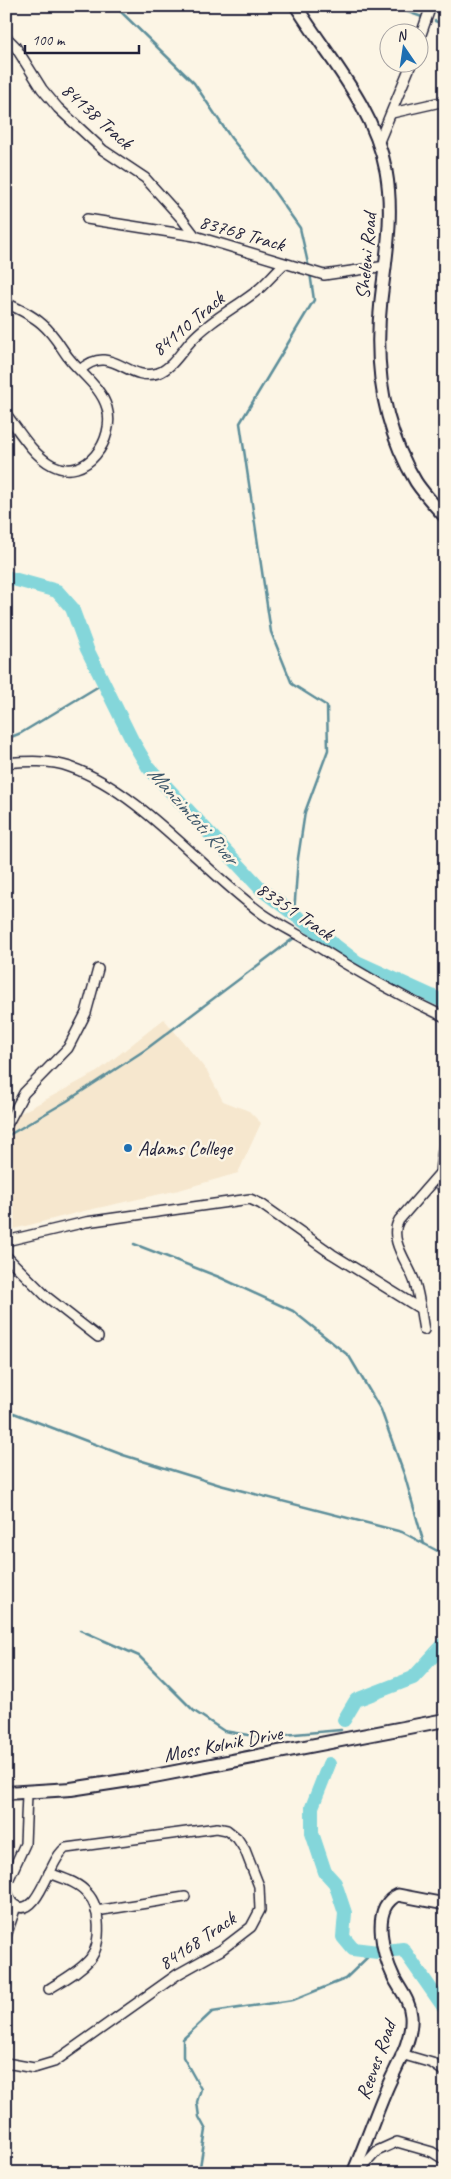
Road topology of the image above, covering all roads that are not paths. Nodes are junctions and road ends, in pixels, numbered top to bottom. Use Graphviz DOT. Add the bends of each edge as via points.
graph roads {
  1 [pos="296,6"];
  2 [pos="431,6"];
  3 [pos="425,22"];
  4 [pos="6,37"];
  5 [pos="408,72"];
  6 [pos="445,101"];
  7 [pos="392,113"];
  8 [pos="378,144"];
  9 [pos="87,219"];
  10 [pos="194,236"];
  11 [pos="284,264"];
  12 [pos="386,266"];
  13 [pos="6,303"];
  14 [pos="80,370"];
  15 [pos="6,414"];
  16 [pos="445,517"];
  17 [pos="6,762"];
  18 [pos="98,969"];
  19 [pos="445,1017"];
  20 [pos="6,1127"];
  21 [pos="445,1140"];
  22 [pos="440,1173"];
  23 [pos="445,1195"];
  24 [pos="6,1241"];
  25 [pos="6,1256"];
  26 [pos="419,1308"];
  27 [pos="424,1330"];
  28 [pos="98,1338"];
  29 [pos="445,1720"];
  30 [pos="6,1793"];
  31 [pos="27,1794"];
  32 [pos="49,1873"];
  33 [pos="6,1885"];
  34 [pos="184,1897"];
  35 [pos="445,1904"];
  36 [pos="16,1906"];
  37 [pos="96,1911"];
  38 [pos="6,1936"];
  39 [pos="49,1989"];
  40 [pos="401,2054"];
  41 [pos="6,2064"];
  42 [pos="445,2072"];
  43 [pos="445,2160"];
  44 [pos="352,2173"];
  45 [pos="357,2173"];
  1 -- 8 [label="street, Sheleni Road" via="357,96"];
  2 -- 3 [label="street"];
  4 -- 10 [label="street, 84138 Track" via="58,108 103,150 145,178"];
  5 -- 7 [label="street"];
  6 -- 7 [label="street"];
  7 -- 8 [label="street"];
  8 -- 12 [label="street, Sheleni Road" via="389,193"];
  9 -- 10 [label="street, 83768 Track"];
  10 -- 11 [label="street, 83768 Track"];
  11 -- 12 [label="street, 83768 Track" via="324,275"];
  11 -- 14 [label="street, 84110 Track" via="256,292 199,332 162,371 145,374 101,358"];
  12 -- 16 [label="street, Sheleni Road" via="378,334 382,391 406,463 418,484"];
  13 -- 14 [label="street" via="44,326"];
  14 -- 15 [label="street" via="101,395 107,407 109,424 103,446 80,465 60,468 45,460"];
  17 -- 19 [label="street, 83351 Track" via="49,762 94,778 155,820 274,922 346,966"];
  18 -- 20 [label="street" via="86,1013 68,1048 24,1092"];
  21 -- 22 [label="street"];
  22 -- 23 [label="street"];
  22 -- 26 [label="street" via="399,1220 396,1228 401,1254 416,1286"];
  24 -- 26 [label="street" via="86,1222 250,1199"];
  25 -- 28 [label="street" via="47,1297"];
  26 -- 27 [label="street"];
  29 -- 31 [label="main road, Moss Kolnik Drive" via="149,1777"];
  30 -- 31 [label="main road, Moss Kolnik Drive"];
  31 -- 33 [label="street" via="25,1844"];
  32 -- 36 [label="street, 84168 Track" via="33,1902"];
  32 -- 37 [label="street" via="86,1892"];
  32 -- 41 [label="street, 84168 Track" via="57,1856 69,1847 221,1828 234,1835 245,1850 260,1890 261,1905 254,1923 235,1940 178,1974 62,2058 34,2068"];
  33 -- 36 [label="street"];
  34 -- 37 [label="street"];
  35 -- 40 [label="street, Reeves Road" via="404,1895 394,1898 383,1912 382,1934 387,1961 411,2010 410,2029"];
  36 -- 38 [label="street"];
  37 -- 39 [label="street" via="94,1953 79,1969"];
  40 -- 42 [label="street" via="432,2063"];
  40 -- 44 [label="street, Reeves Road"];
  43 -- 45 [label="street" via="432,2152 397,2142 377,2151"];
}
